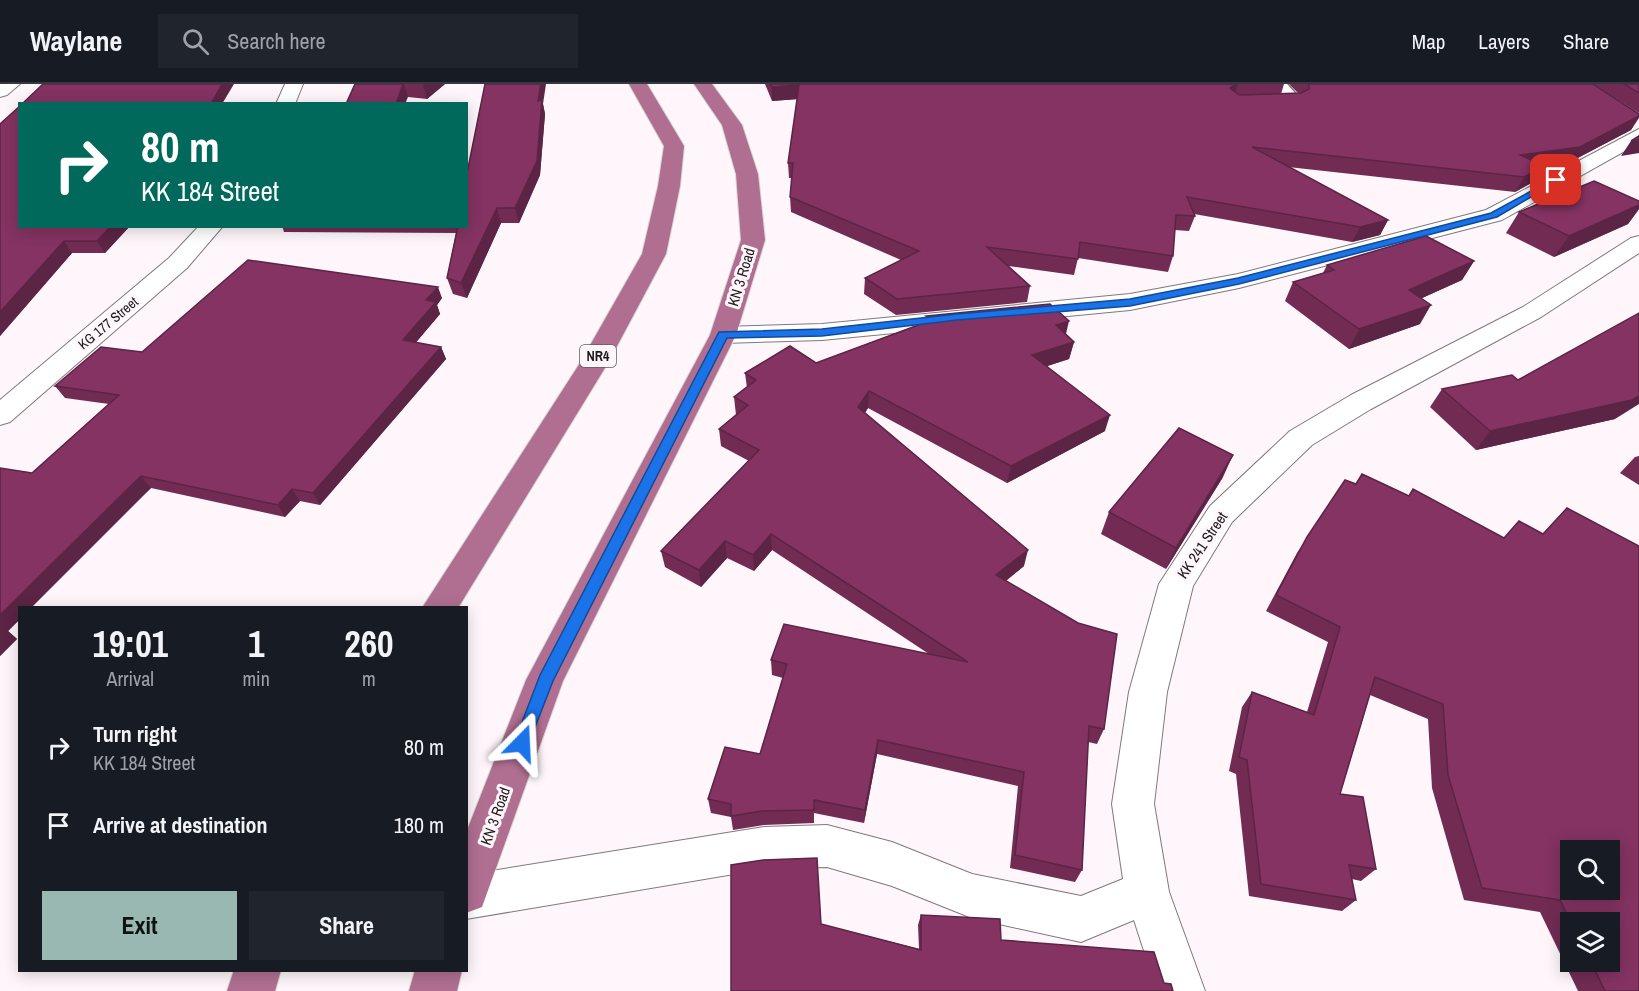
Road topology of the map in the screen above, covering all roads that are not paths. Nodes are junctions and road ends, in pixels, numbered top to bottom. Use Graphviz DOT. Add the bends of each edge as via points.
graph roads {
  1 [pos="11,84"];
  2 [pos="294,84"];
  3 [pos="638,84"];
  4 [pos="703,84"];
  5 [pos="1280,84"];
  6 [pos="0,91"];
  7 [pos="286,102"];
  8 [pos="1264,102"];
  9 [pos="1636,126"];
  10 [pos="210,228"];
  11 [pos="1639,243"];
  12 [pos="723,335"];
  13 [pos="0,415"];
  14 [pos="440,606"];
  15 [pos="468,886"];
  16 [pos="1147,892"];
  17 [pos="468,897"];
  18 [pos="257,972"];
  19 [pos="438,972"];
  20 [pos="251,991"];
  21 [pos="433,991"];
  22 [pos="1181,991"];
  1 -- 6 [label="street"];
  2 -- 7 [label="street"];
  3 -- 14 [label="highway, NR4" via="674,146 654,254 594,363"];
  4 -- 12 [label="highway, KN 3 Road" via="732,125 747,174 753,240"];
  5 -- 8 [label="lane" via="1294,101"];
  9 -- 12 [label="street" via="1494,215 1239,281 1130,303 822,332"];
  10 -- 13 [label="street, KG 177 Street" via="178,264"];
  11 -- 16 [label="street, KK 241 Street" via="1532,312 1301,438 1221,514 1176,584 1148,693 1133,804"];
  12 -- 15 [label="highway, KN 3 Road" via="545,680"];
  16 -- 17 [label="street" via="1082,918 972,896 892,864 827,846 764,848"];
  16 -- 22 [label="street, KK 241 Street"];
  18 -- 20 [label="highway"];
  19 -- 21 [label="highway"];
}
